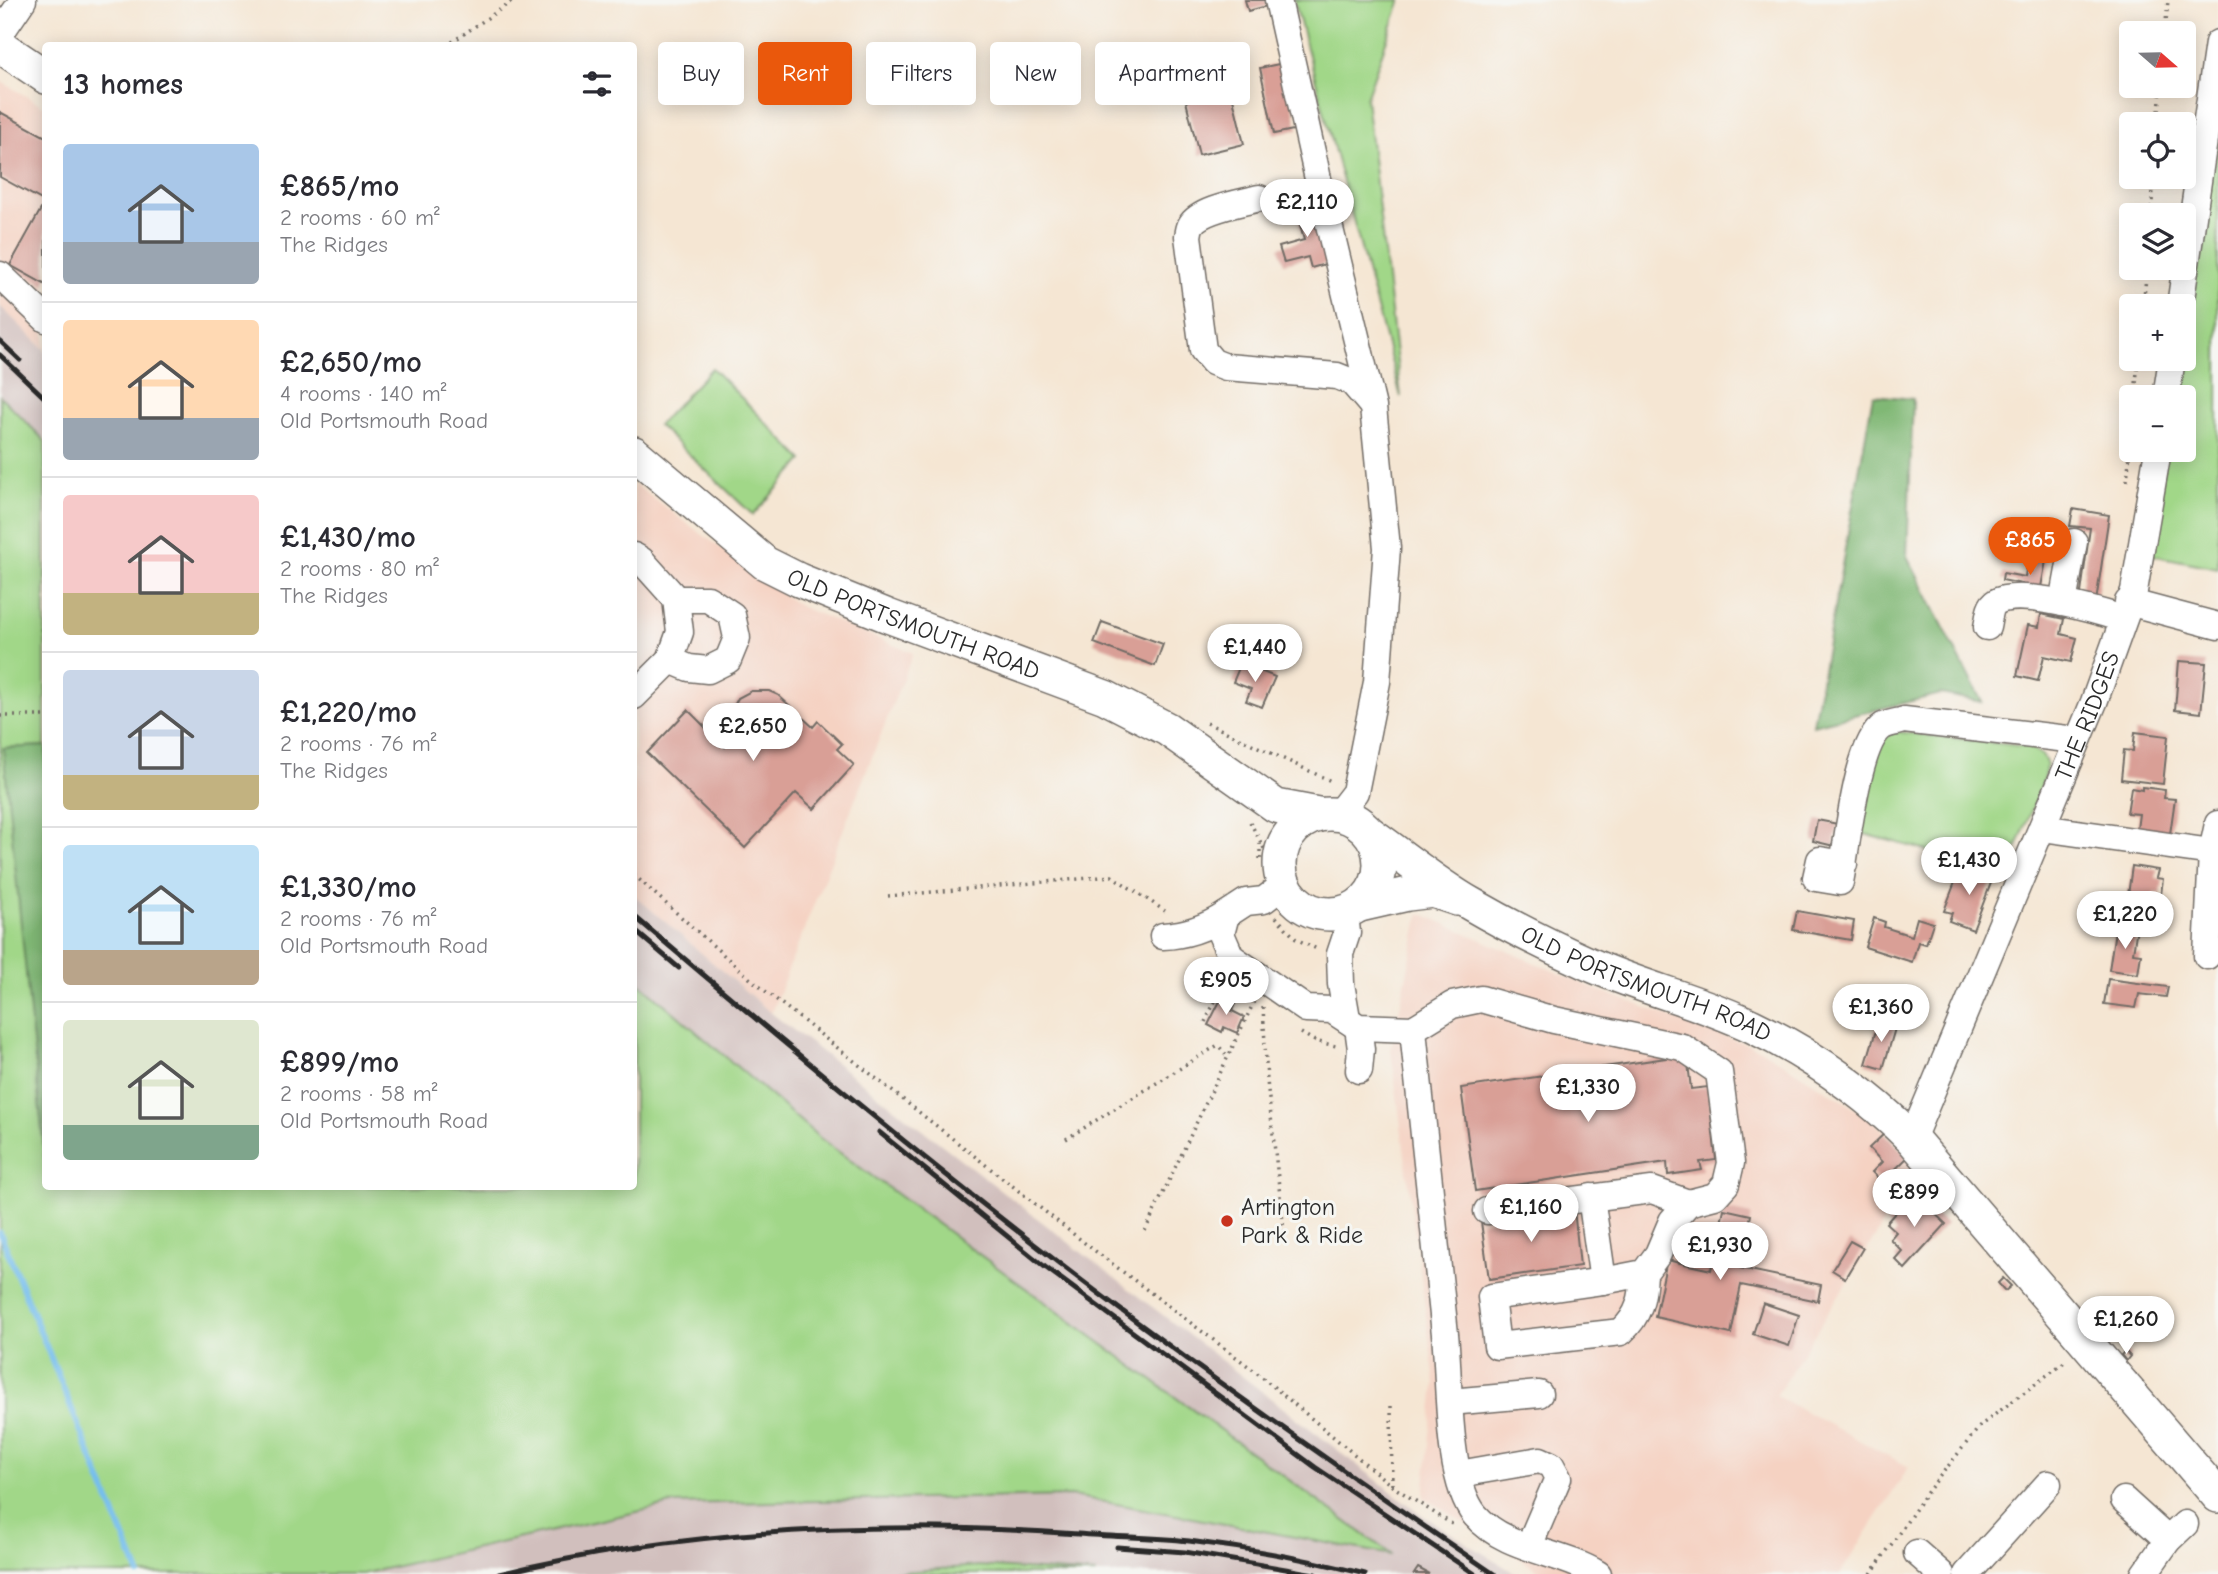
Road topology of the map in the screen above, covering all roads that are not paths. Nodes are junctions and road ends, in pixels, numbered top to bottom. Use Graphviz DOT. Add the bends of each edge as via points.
graph roads {
  1 [pos="23,0"];
  2 [pos="1278,0"];
  3 [pos="0,34"];
  4 [pos="2218,43"];
  5 [pos="0,46"];
  6 [pos="42,74"];
  7 [pos="1259,198"];
  8 [pos="0,275"];
  9 [pos="2181,294"];
  10 [pos="42,315"];
  11 [pos="1373,407"];
  12 [pos="637,456"];
  13 [pos="2156,462"];
  14 [pos="2074,542"];
  15 [pos="637,558"];
  16 [pos="676,599"];
  17 [pos="2063,603"];
  18 [pos="2126,610"];
  19 [pos="2218,626"];
  20 [pos="1987,627"];
  21 [pos="670,660"];
  22 [pos="637,693"];
  23 [pos="2076,740"];
  24 [pos="1214,763"];
  25 [pos="1328,814"];
  26 [pos="2218,824"];
  27 [pos="2042,828"];
  28 [pos="1371,834"];
  29 [pos="2212,852"];
  30 [pos="1844,864"];
  31 [pos="1274,873"];
  32 [pos="1469,903"];
  33 [pos="1353,909"];
  34 [pos="1226,915"];
  35 [pos="1166,925"];
  36 [pos="2207,956"];
  37 [pos="1341,984"];
  38 [pos="1306,1009"];
  39 [pos="1352,1022"];
  40 [pos="1413,1029"];
  41 [pos="1359,1070"];
  42 [pos="1912,1139"];
  43 [pos="1591,1198"];
  44 [pos="1688,1203"];
  45 [pos="1487,1212"];
  46 [pos="1644,1273"];
  47 [pos="1603,1281"];
  48 [pos="1539,1394"];
  49 [pos="1450,1402"];
  50 [pos="1459,1474"];
  51 [pos="2048,1484"];
  52 [pos="2218,1496"];
  53 [pos="2124,1500"];
  54 [pos="1529,1546"];
  55 [pos="1917,1553"];
  56 [pos="1598,1574"];
  57 [pos="1941,1574"];
  58 [pos="1967,1574"];
  59 [pos="2144,1574"];
  1 -- 3 [label="street"];
  2 -- 11 [label="street"];
  4 -- 9 [label="street"];
  5 -- 6 [label="main road"];
  7 -- 11 [label="street" via="1217,209 1192,223 1188,236 1203,350 1213,362 1226,367 1337,376 1363,391"];
  8 -- 10 [label="street"];
  11 -- 25 [label="street" via="1387,548 1377,682 1355,792"];
  12 -- 24 [label="main road, OLD PORTSMOUTH ROAD" via="765,563 888,616 1105,697 1167,729"];
  13 -- 18 [label="street, THE RIDGES" via="2137,583"];
  14 -- 17 [label="street"];
  15 -- 16 [label="street"];
  16 -- 21 [label="street" via="680,632"];
  16 -- 21 [label="street" via="708,599 732,615 737,638 727,660 708,670"];
  17 -- 18 [label="street"];
  17 -- 20 [label="street" via="2011,598 1996,602"];
  18 -- 19 [label="street"];
  18 -- 23 [label="street, THE RIDGES"];
  21 -- 22 [label="street"];
  23 -- 27 [label="street, THE RIDGES"];
  23 -- 30 [label="street" via="1904,720 1882,727 1868,745"];
  24 -- 25 [label="main road, OLD PORTSMOUTH ROAD" via="1276,806"];
  24 -- 31 [label="main road, OLD PORTSMOUTH ROAD" via="1259,819"];
  25 -- 28 [label="main road" via="1357,821"];
  25 -- 31 [label="main road" via="1300,823 1287,838"];
  26 -- 29 [label="street"];
  27 -- 29 [label="street"];
  27 -- 42 [label="street, THE RIDGES"];
  28 -- 32 [label="main road, OLD PORTSMOUTH ROAD"];
  28 -- 33 [label="main road" via="1379,852 1380,872 1373,890"];
  29 -- 36 [label="street"];
  31 -- 33 [label="main road" via="1304,908 1322,914"];
  31 -- 34 [label="street"];
  32 -- 33 [label="main road, OLD PORTSMOUTH ROAD" via="1433,891"];
  32 -- 42 [label="main road, OLD PORTSMOUTH ROAD" via="1591,965 1752,1026 1850,1083"];
  33 -- 37 [label="street" via="1340,954"];
  34 -- 35 [label="street" via="1182,935"];
  34 -- 38 [label="street" via="1221,934 1231,957"];
  37 -- 38 [label="street" via="1332,998"];
  37 -- 39 [label="street"];
  38 -- 39 [label="street" via="1332,1010"];
  39 -- 40 [label="street"];
  39 -- 41 [label="street" via="1361,1049"];
  40 -- 44 [label="street" via="1452,1005 1481,999 1554,1020 1682,1046 1719,1072 1731,1163 1726,1184 1715,1196"];
  40 -- 49 [label="street"];
  42 -- 52 [label="main road, OLD PORTSMOUTH ROAD"];
  43 -- 44 [label="street" via="1651,1189"];
  43 -- 45 [label="street"];
  43 -- 47 [label="street"];
  44 -- 46 [label="street" via="1672,1221"];
  46 -- 47 [label="street"];
  46 -- 47 [label="street" via="1643,1298 1633,1321 1622,1332 1497,1346 1491,1297"];
  48 -- 49 [label="street"];
  49 -- 50 [label="street"];
  50 -- 54 [label="street" via="1464,1499 1488,1529"];
  50 -- 54 [label="street" via="1540,1460 1551,1465 1559,1478"];
  51 -- 58 [label="street"];
  53 -- 59 [label="street" via="2176,1532"];
  54 -- 56 [label="street"];
  55 -- 57 [label="street"];
}
